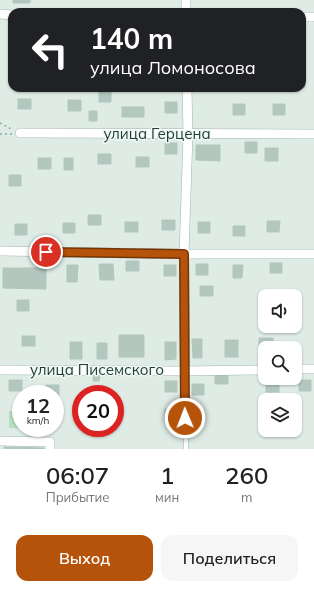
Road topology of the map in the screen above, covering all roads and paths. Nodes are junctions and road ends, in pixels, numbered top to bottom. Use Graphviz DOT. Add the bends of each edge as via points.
graph roads {
  1 [pos="187,92"];
  2 [pos="0,123"];
  3 [pos="20,133"];
  4 [pos="0,134"];
  5 [pos="314,134"];
  6 [pos="188,135"];
  7 [pos="0,251"];
  8 [pos="184,254"];
  9 [pos="314,254"];
  10 [pos="302,369"];
  11 [pos="314,369"];
  12 [pos="0,370"];
  13 [pos="184,370"];
  14 [pos="258,370"];
  15 [pos="0,441"];
  16 [pos="50,449"];
  17 [pos="186,449"];
  1 -- 6 [label="street"];
  2 -- 3 [label="path"];
  3 -- 4 [label="path"];
  3 -- 6 [label="street, улица Герцена"];
  5 -- 6 [label="street, улица Герцена"];
  6 -- 8 [label="street"];
  7 -- 8 [label="street"];
  8 -- 9 [label="street"];
  8 -- 13 [label="street"];
  10 -- 11 [label="street"];
  12 -- 13 [label="street, улица Писемского"];
  13 -- 14 [label="street, улица Писемского"];
  13 -- 17 [label="lane"];
  15 -- 16 [label="street" via="50,442"];
}
